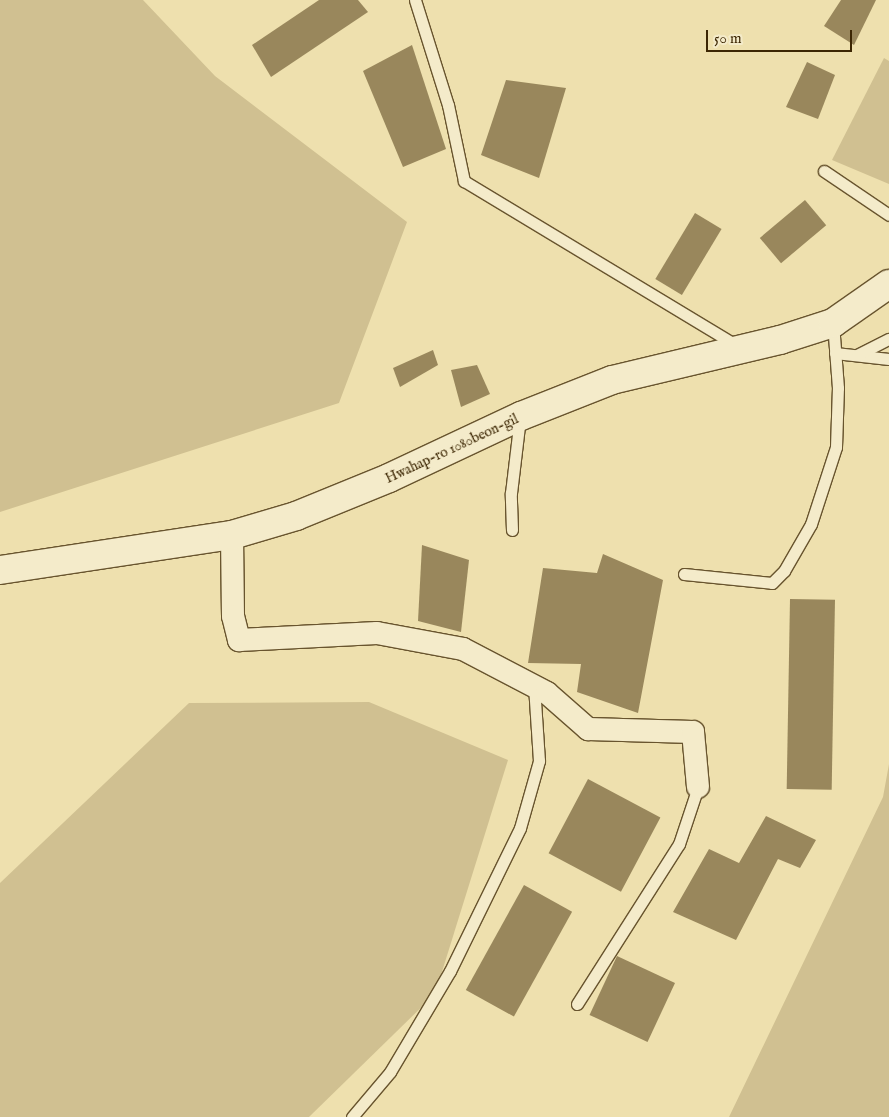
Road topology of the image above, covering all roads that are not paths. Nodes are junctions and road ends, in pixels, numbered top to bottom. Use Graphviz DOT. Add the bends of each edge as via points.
graph roads {
  1 [pos="414,0"];
  2 [pos="824,171"];
  3 [pos="889,215"];
  4 [pos="889,284"];
  5 [pos="833,323"];
  6 [pos="889,339"];
  7 [pos="741,348"];
  8 [pos="835,353"];
  9 [pos="855,355"];
  10 [pos="889,359"];
  11 [pos="520,416"];
  12 [pos="512,530"];
  13 [pos="232,535"];
  14 [pos="0,570"];
  15 [pos="684,574"];
  16 [pos="534,686"];
  17 [pos="698,787"];
  18 [pos="577,1004"];
  19 [pos="352,1117"];
  1 -- 7 [label="lane" via="448,105 464,181"];
  2 -- 3 [label="lane"];
  4 -- 5 [label="street, Hwahap-ro 1080beon-gil"];
  5 -- 7 [label="street, Hwahap-ro 1080beon-gil" via="780,340"];
  5 -- 8 [label="lane"];
  6 -- 9 [label="lane"];
  7 -- 11 [label="street, Hwahap-ro 1080beon-gil" via="612,380"];
  8 -- 9 [label="lane"];
  8 -- 15 [label="lane" via="836,447 811,524 784,571 772,583"];
  9 -- 10 [label="lane"];
  11 -- 12 [label="lane" via="511,493"];
  11 -- 13 [label="street, Hwahap-ro 1080beon-gil" via="380,482 296,516"];
  13 -- 14 [label="street, Hwahap-ro 1080beon-gil"];
  13 -- 16 [label="street" via="233,616 239,640 377,632 463,649"];
  16 -- 17 [label="street" via="588,729 693,732"];
  16 -- 19 [label="lane" via="539,761 520,828 450,971 390,1072"];
  17 -- 18 [label="lane" via="679,844"];
}
